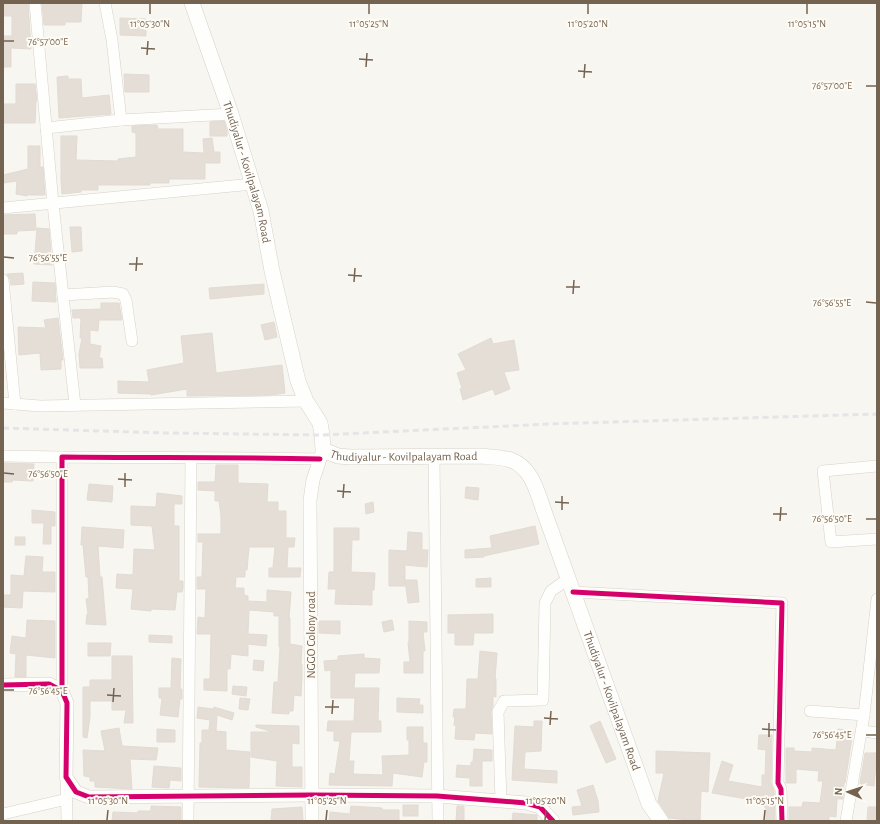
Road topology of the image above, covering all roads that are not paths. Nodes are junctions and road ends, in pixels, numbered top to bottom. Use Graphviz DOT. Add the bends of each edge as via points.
graph roads {
  1 [pos="34,3"];
  2 [pos="105,3"];
  3 [pos="192,3"];
  4 [pos="231,114"];
  5 [pos="121,120"];
  6 [pos="46,128"];
  7 [pos="253,184"];
  8 [pos="53,204"];
  9 [pos="3,208"];
  10 [pos="3,280"];
  11 [pos="63,295"];
  12 [pos="132,341"];
  13 [pos="306,401"];
  14 [pos="3,403"];
  15 [pos="15,404"];
  16 [pos="75,405"];
  17 [pos="321,455"];
  18 [pos="3,456"];
  19 [pos="62,457"];
  20 [pos="434,457"];
  21 [pos="191,458"];
  22 [pos="877,466"];
  23 [pos="877,539"];
  24 [pos="570,585"];
  25 [pos="877,599"];
  26 [pos="3,685"];
  27 [pos="62,691"];
  28 [pos="810,711"];
  29 [pos="864,715"];
  30 [pos="862,731"];
  31 [pos="877,733"];
  32 [pos="66,777"];
  33 [pos="312,795"];
  34 [pos="437,796"];
  35 [pos="188,797"];
  36 [pos="67,799"];
  37 [pos="501,801"];
  38 [pos="3,814"];
  39 [pos="67,821"];
  40 [pos="188,821"];
  41 [pos="312,821"];
  42 [pos="438,821"];
  43 [pos="552,821"];
  44 [pos="662,821"];
  45 [pos="782,821"];
  46 [pos="846,821"];
  1 -- 6 [label="street"];
  2 -- 5 [label="street"];
  3 -- 4 [label="main road, Thudiyalur - Kovilpalayam Road"];
  4 -- 5 [label="street"];
  4 -- 7 [label="main road, Thudiyalur - Kovilpalayam Road"];
  5 -- 6 [label="street"];
  6 -- 8 [label="street"];
  7 -- 8 [label="street"];
  7 -- 13 [label="main road, Thudiyalur - Kovilpalayam Road" via="298,381"];
  8 -- 9 [label="street"];
  8 -- 11 [label="street"];
  10 -- 15 [label="street"];
  11 -- 12 [label="street" via="113,292 123,294"];
  11 -- 16 [label="street"];
  13 -- 16 [label="street"];
  13 -- 17 [label="main road, Thudiyalur - Kovilpalayam Road" via="320,423"];
  14 -- 15 [label="street"];
  15 -- 16 [label="street"];
  17 -- 20 [label="main road, Thudiyalur - Kovilpalayam Road"];
  17 -- 21 [label="street"];
  17 -- 33 [label="street, NGGO Colony road" via="310,500"];
  18 -- 19 [label="street"];
  19 -- 21 [label="street"];
  19 -- 27 [label="street"];
  20 -- 24 [label="main road, Thudiyalur - Kovilpalayam Road" via="500,458 522,466 531,478"];
  20 -- 34 [label="street"];
  21 -- 35 [label="street"];
  22 -- 23 [label="street" via="823,471 831,542"];
  24 -- 37 [label="street" via="551,591 545,603 543,700 504,701 498,712"];
  24 -- 44 [label="main road, Thudiyalur - Kovilpalayam Road" via="649,804"];
  24 -- 45 [label="street" via="782,603 778,783 781,789"];
  25 -- 29 [label="street"];
  26 -- 27 [label="street" via="49,684"];
  27 -- 32 [label="street" via="67,703"];
  28 -- 29 [label="street"];
  29 -- 30 [label="street"];
  30 -- 31 [label="street"];
  30 -- 46 [label="street"];
  32 -- 35 [label="street" via="76,792 89,797"];
  32 -- 36 [label="street"];
  33 -- 34 [label="street"];
  33 -- 35 [label="street"];
  33 -- 41 [label="street, NGGO Colony road"];
  34 -- 37 [label="street"];
  34 -- 42 [label="street"];
  35 -- 40 [label="street"];
  36 -- 38 [label="street"];
  36 -- 39 [label="street"];
  37 -- 43 [label="street" via="540,807"];
}
